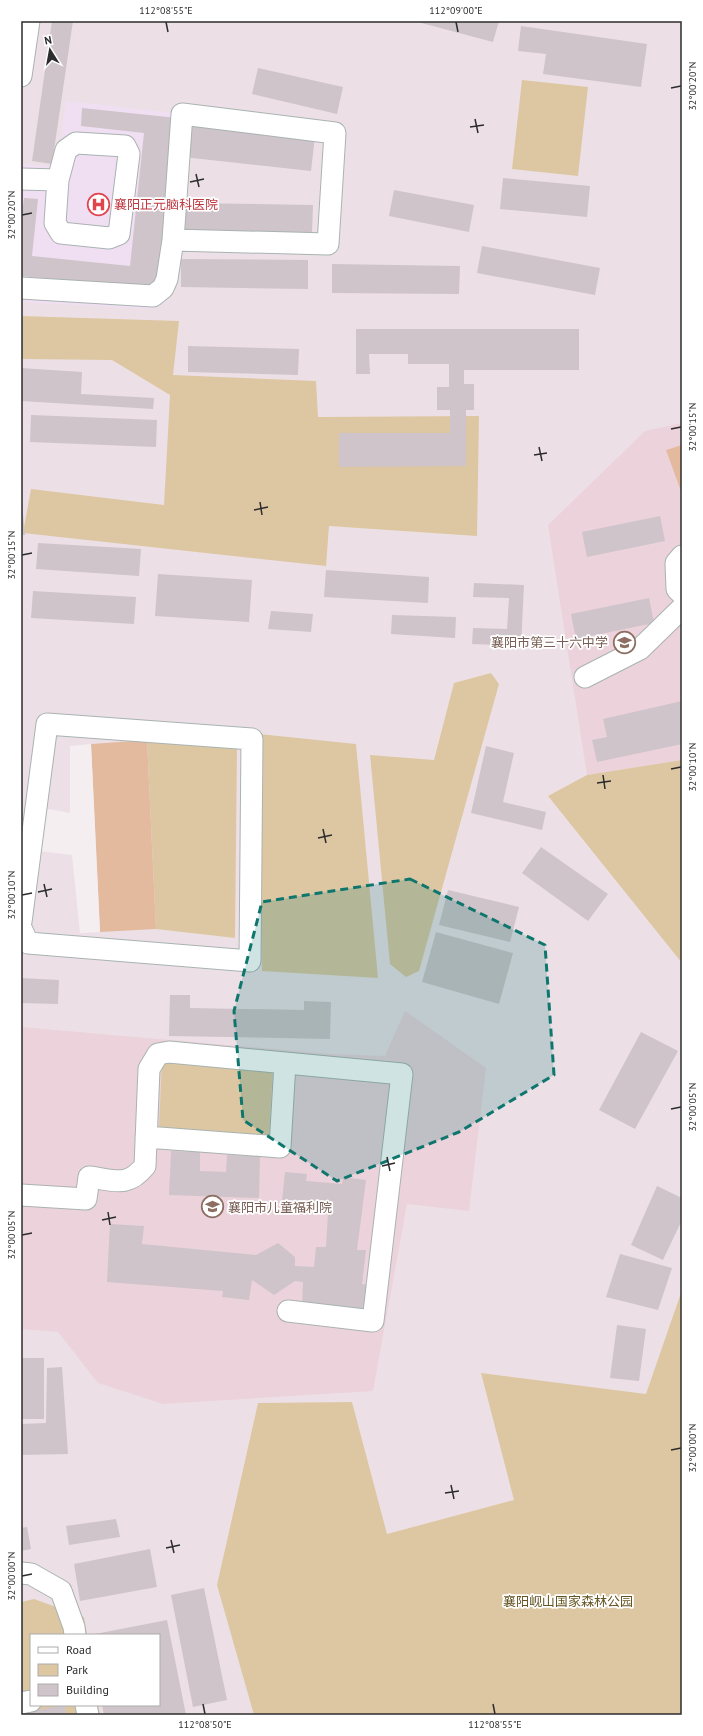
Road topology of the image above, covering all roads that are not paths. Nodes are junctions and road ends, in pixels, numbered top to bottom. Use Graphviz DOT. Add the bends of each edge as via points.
graph roads {
  1 [pos="29,21"];
  2 [pos="21,76"];
  3 [pos="21,179"];
  4 [pos="58,180"];
  5 [pos="172,240"];
  6 [pos="21,288"];
  7 [pos="682,556"];
  8 [pos="682,594"];
  9 [pos="682,608"];
  10 [pos="585,677"];
  11 [pos="27,832"];
  12 [pos="21,922"];
  13 [pos="21,928"];
  14 [pos="285,1063"];
  15 [pos="146,1137"];
  16 [pos="21,1195"];
  17 [pos="288,1311"];
  18 [pos="21,1573"];
  19 [pos="75,1634"];
  1 -- 2 [label="street"];
  3 -- 4 [label="street"];
  4 -- 4 [label="street" via="56,223 61,233 109,238 120,234 130,154 124,146 76,143 66,150"];
  5 -- 5 [label="street" via="328,244 335,134 182,114"];
  5 -- 6 [label="street" via="167,279 163,288 153,296"];
  7 -- 8 [label="street" via="676,563 677,589"];
  9 -- 10 [label="street" via="640,648"];
  11 -- 12 [label="street"];
  11 -- 13 [label="street" via="47,724 252,739 250,961 28,944"];
  14 -- 15 [label="street" via="168,1052 158,1054 149,1069"];
  14 -- 15 [label="street" via="280,1147"];
  14 -- 17 [label="street" via="402,1074 373,1320"];
  15 -- 16 [label="street" via="146,1166 136,1176 124,1181 89,1177 86,1199"];
  18 -- 19 [label="street" via="31,1574 61,1591"];
}
